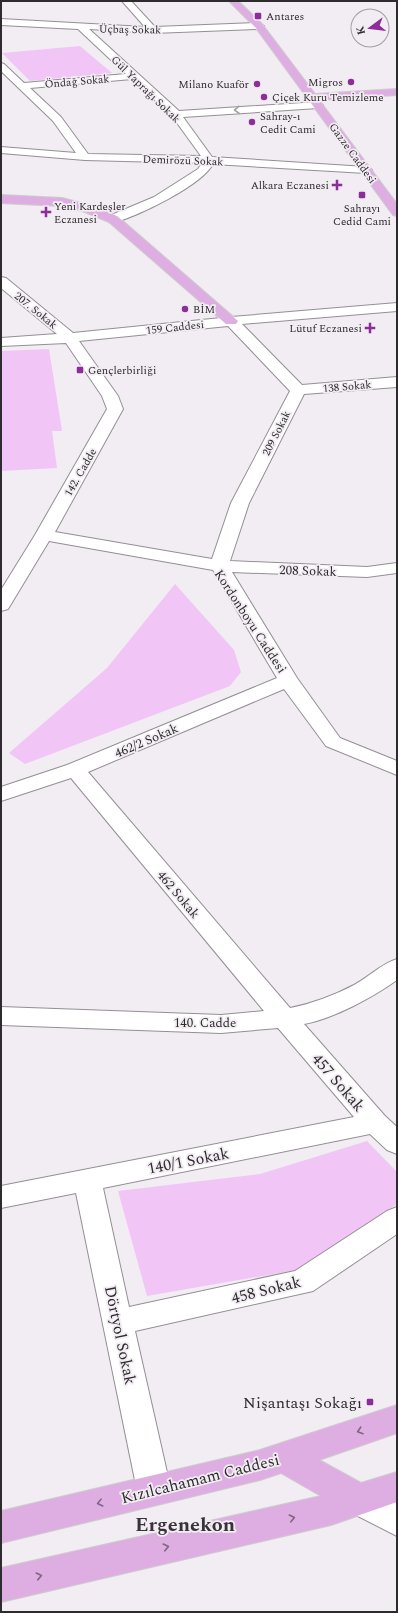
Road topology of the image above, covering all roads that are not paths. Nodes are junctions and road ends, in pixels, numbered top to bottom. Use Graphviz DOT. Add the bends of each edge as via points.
graph roads {
  1 [pos="126,1"];
  2 [pos="233,1"];
  3 [pos="1,22"];
  4 [pos="260,26"];
  5 [pos="81,27"];
  6 [pos="153,30"];
  7 [pos="1,66"];
  8 [pos="134,76"];
  9 [pos="21,86"];
  10 [pos="397,92"];
  11 [pos="397,98"];
  12 [pos="315,101"];
  13 [pos="176,114"];
  14 [pos="1,150"];
  15 [pos="85,157"];
  16 [pos="209,160"];
  17 [pos="366,170"];
  18 [pos="1,199"];
  19 [pos="397,212"];
  20 [pos="113,219"];
  21 [pos="1,281"];
  22 [pos="397,307"];
  23 [pos="231,320"];
  24 [pos="70,338"];
  25 [pos="1,342"];
  26 [pos="397,382"];
  27 [pos="298,390"];
  28 [pos="44,535"];
  29 [pos="219,566"];
  30 [pos="397,568"];
  31 [pos="22,572"];
  32 [pos="1,574"];
  33 [pos="1,605"];
  34 [pos="288,680"];
  35 [pos="397,769"];
  36 [pos="75,770"];
  37 [pos="5,788"];
  38 [pos="397,968"];
  39 [pos="1,1016"];
  40 [pos="284,1018"];
  41 [pos="375,1123"];
  42 [pos="397,1143"];
  43 [pos="87,1180"];
  44 [pos="1,1197"];
  45 [pos="397,1219"];
  46 [pos="118,1322"];
  47 [pos="397,1419"];
  48 [pos="283,1457"];
  49 [pos="397,1487"];
  50 [pos="154,1490"];
  51 [pos="360,1500"];
  52 [pos="397,1520"];
  53 [pos="1,1527"];
  54 [pos="1,1585"];
  1 -- 6 [label="street"];
  2 -- 4 [label="main road, Gazze Caddesi"];
  3 -- 5 [label="street, Üçbaş Sokak"];
  4 -- 6 [label="street, Üçbaş Sokak"];
  4 -- 12 [label="main road, Gazze Caddesi"];
  5 -- 6 [label="street, Üçbaş Sokak"];
  5 -- 8 [label="street, Gül Yaprağı Sokak"];
  7 -- 9 [label="street"];
  8 -- 9 [label="street, Öndağ Sokak"];
  8 -- 13 [label="street, Gül Yaprağı Sokak"];
  9 -- 15 [label="street" via="57,119"];
  10 -- 12 [label="main road"];
  11 -- 12 [label="main road"];
  12 -- 13 [label="street, one-way"];
  12 -- 17 [label="main road, Gazze Caddesi"];
  13 -- 16 [label="street, Gül Yaprağı Sokak"];
  14 -- 15 [label="street, Demirözü Sokak"];
  15 -- 16 [label="street, Demirözü Sokak"];
  16 -- 17 [label="street, Demirözü Sokak"];
  16 -- 20 [label="street" via="203,171 158,200"];
  17 -- 19 [label="main road, Gazze Caddesi"];
  18 -- 20 [label="main road" via="62,202"];
  20 -- 23 [label="main road"];
  21 -- 24 [label="street, 207. Sokak"];
  22 -- 23 [label="street, 159 Caddesi"];
  23 -- 24 [label="street, 159 Caddesi"];
  23 -- 27 [label="street"];
  24 -- 25 [label="street, 159 Caddesi"];
  24 -- 28 [label="street, 142. Cadde" via="110,396 115,409"];
  26 -- 27 [label="street, 138 Sokak"];
  27 -- 29 [label="street, 209 Sokak" via="240,503"];
  28 -- 29 [label="street, Kordonboyu Caddesi"];
  28 -- 31 [label="street, 142. Cadde"];
  29 -- 30 [label="street, 208 Sokak" via="367,572"];
  29 -- 34 [label="street, Kordonboyu Caddesi"];
  31 -- 32 [label="street"];
  31 -- 33 [label="street, 142. Cadde"];
  34 -- 35 [label="street, Kordonboyu Caddesi" via="333,742"];
  34 -- 36 [label="street, 462/2 Sokak"];
  36 -- 37 [label="street, 462/2 Sokak"];
  36 -- 40 [label="street, 462 Sokak"];
  38 -- 40 [label="street, 140. Cadde" via="363,991 308,1014"];
  39 -- 40 [label="street, 140. Cadde" via="221,1024"];
  40 -- 41 [label="street, 457 Sokak"];
  41 -- 42 [label="street, 457 Sokak"];
  41 -- 43 [label="street, 140/1 Sokak"];
  43 -- 44 [label="street, 140/1 Sokak"];
  43 -- 46 [label="street, Dörtyol Sokak"];
  45 -- 46 [label="street, 458 Sokak" via="302,1282"];
  46 -- 50 [label="street, Dörtyol Sokak"];
  47 -- 48 [label="main road, Kızılcahamam Caddesi, one-way"];
  48 -- 50 [label="main road, Kızılcahamam Caddesi" via="260,1465"];
  48 -- 51 [label="main road"];
  49 -- 51 [label="main road"];
  50 -- 53 [label="main road, Kızılcahamam Caddesi, one-way"];
  51 -- 52 [label="street"];
  54 -- 51 [label="main road, one-way" via="331,1509"];
}
